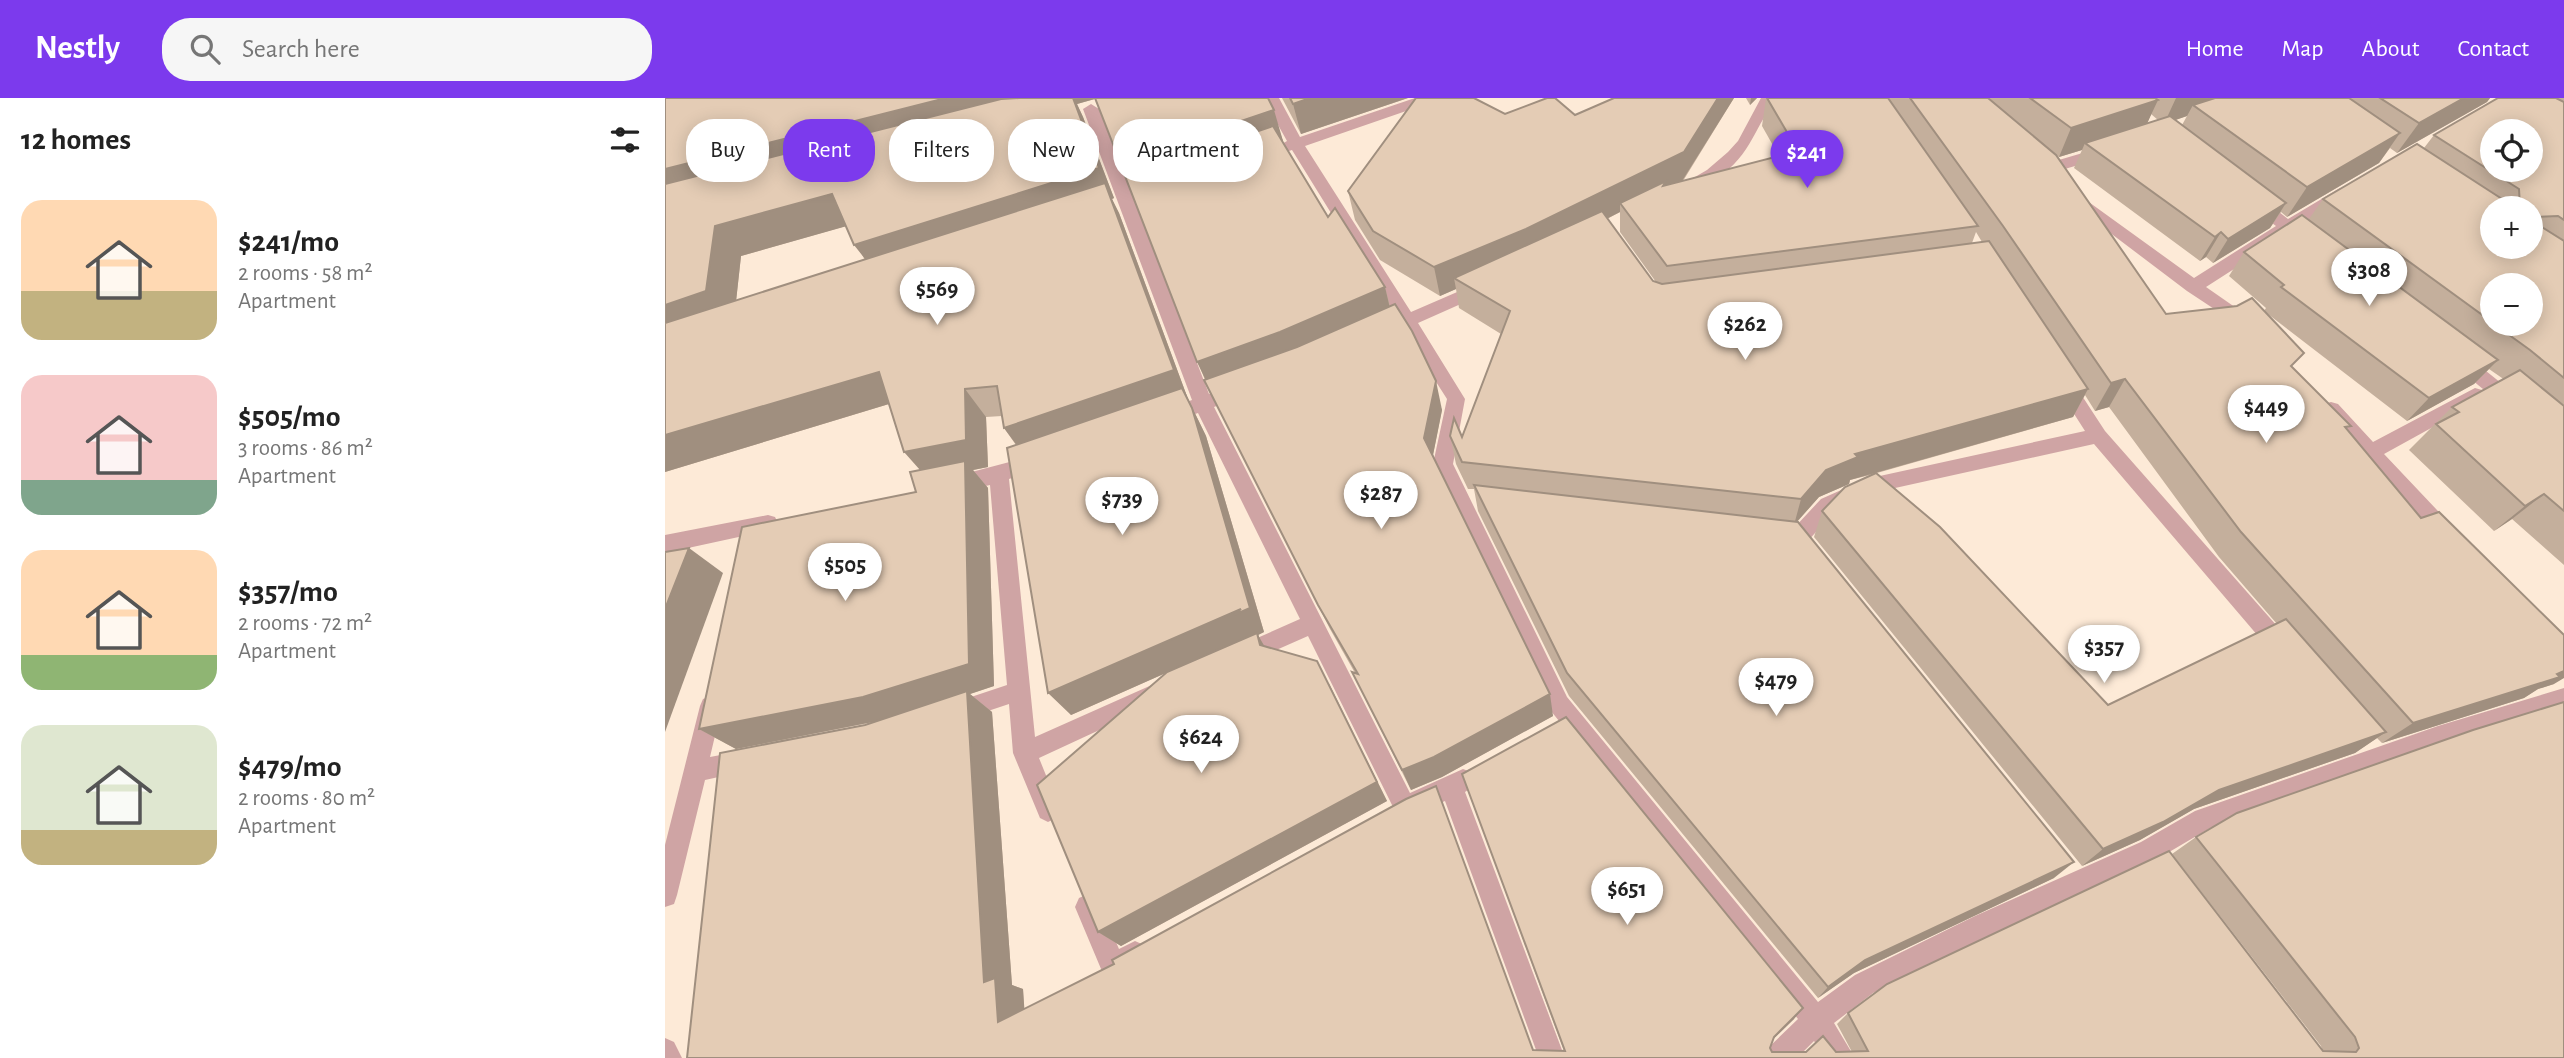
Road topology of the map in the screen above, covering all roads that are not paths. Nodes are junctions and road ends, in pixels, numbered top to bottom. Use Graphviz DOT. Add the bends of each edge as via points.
graph roads {
  1 [pos="1271,98"];
  2 [pos="1430,98"];
  3 [pos="1769,98"];
  4 [pos="1091,109"];
  5 [pos="1296,144"];
  6 [pos="2113,148"];
  7 [pos="1270,153"];
  8 [pos="2025,158"];
  9 [pos="2042,171"];
  10 [pos="2356,184"];
  11 [pos="2245,196"];
  12 [pos="1670,199"];
  13 [pos="2287,227"];
  14 [pos="2320,252"];
  15 [pos="1499,280"];
  16 [pos="2193,287"];
  17 [pos="1407,321"];
  18 [pos="2260,337"];
  19 [pos="1359,342"];
  20 [pos="2449,352"];
  21 [pos="2052,366"];
  22 [pos="2493,385"];
  23 [pos="1249,386"];
  24 [pos="2316,393"];
  25 [pos="1203,403"];
  26 [pos="2523,411"];
  27 [pos="1154,421"];
  28 [pos="2098,436"];
  29 [pos="2371,452"];
  30 [pos="1057,456"];
  31 [pos="999,475"];
  32 [pos="938,488"];
  33 [pos="1459,498"];
  34 [pos="1486,501"];
  35 [pos="790,518"];
  36 [pos="749,527"];
  37 [pos="1759,532"];
  38 [pos="1799,537"];
  39 [pos="665,544"];
  40 [pos="2461,551"];
  41 [pos="744,554"];
  42 [pos="1817,558"];
  43 [pos="1312,624"];
  44 [pos="1224,663"];
  45 [pos="2297,665"];
  46 [pos="1174,685"];
  47 [pos="716,686"];
  48 [pos="1019,691"];
  49 [pos="2564,698"];
  50 [pos="932,720"];
  51 [pos="1572,720"];
  52 [pos="1548,734"];
  53 [pos="2360,738"];
  54 [pos="1025,753"];
  55 [pos="775,756"];
  56 [pos="2378,759"];
  57 [pos="1487,767"];
  58 [pos="695,771"];
  59 [pos="1451,787"];
  60 [pos="1405,807"];
  61 [pos="1380,821"];
  62 [pos="1056,828"];
  63 [pos="2150,850"];
  64 [pos="2060,862"];
  65 [pos="2166,872"];
  66 [pos="2077,883"];
  67 [pos="1082,891"];
  68 [pos="665,895"];
  69 [pos="1161,940"];
  70 [pos="1816,1020"];
  71 [pos="665,1051"];
  72 [pos="669,1058"];
  73 [pos="1552,1058"];
  74 [pos="1778,1058"];
  75 [pos="1842,1058"];
  1 -- 5 [label="street"];
  2 -- 5 [label="street"];
  3 -- 12 [label="street" via="1759,108 1744,144 1699,183"];
  4 -- 25 [label="street"];
  5 -- 7 [label="street"];
  5 -- 17 [label="street"];
  6 -- 9 [label="street"];
  8 -- 9 [label="street"];
  9 -- 16 [label="street"];
  10 -- 13 [label="street"];
  11 -- 13 [label="street"];
  13 -- 14 [label="street"];
  13 -- 16 [label="street"];
  15 -- 17 [label="street"];
  16 -- 18 [label="street"];
  17 -- 19 [label="street"];
  17 -- 33 [label="street" via="1456,399 1443,464"];
  20 -- 22 [label="street"];
  21 -- 28 [label="street"];
  22 -- 26 [label="street"];
  22 -- 29 [label="street"];
  23 -- 25 [label="street"];
  24 -- 29 [label="street"];
  25 -- 27 [label="street"];
  25 -- 43 [label="street"];
  28 -- 38 [label="street" via="1873,485 1828,505"];
  28 -- 45 [label="street"];
  29 -- 40 [label="street"];
  30 -- 31 [label="street"];
  31 -- 32 [label="street"];
  31 -- 48 [label="street"];
  33 -- 34 [label="street"];
  33 -- 51 [label="street" via="1559,704"];
  35 -- 36 [label="street"];
  36 -- 39 [label="street"];
  36 -- 41 [label="street"];
  37 -- 38 [label="street"];
  38 -- 42 [label="street"];
  43 -- 44 [label="street"];
  43 -- 60 [label="street"];
  46 -- 54 [label="street"];
  47 -- 58 [label="street"];
  48 -- 50 [label="street"];
  48 -- 54 [label="street"];
  49 -- 56 [label="street"];
  51 -- 52 [label="street"];
  51 -- 70 [label="street"];
  53 -- 56 [label="street"];
  54 -- 62 [label="street"];
  55 -- 58 [label="street"];
  56 -- 63 [label="street" via="2203,819"];
  57 -- 59 [label="street"];
  58 -- 68 [label="street"];
  59 -- 60 [label="street"];
  59 -- 73 [label="street"];
  60 -- 61 [label="street"];
  63 -- 65 [label="street"];
  63 -- 66 [label="street"];
  64 -- 66 [label="street"];
  66 -- 70 [label="street" via="1864,984"];
  67 -- 69 [label="street" via="1113,967"];
  70 -- 74 [label="street"];
  70 -- 75 [label="street"];
  71 -- 72 [label="street"];
}
